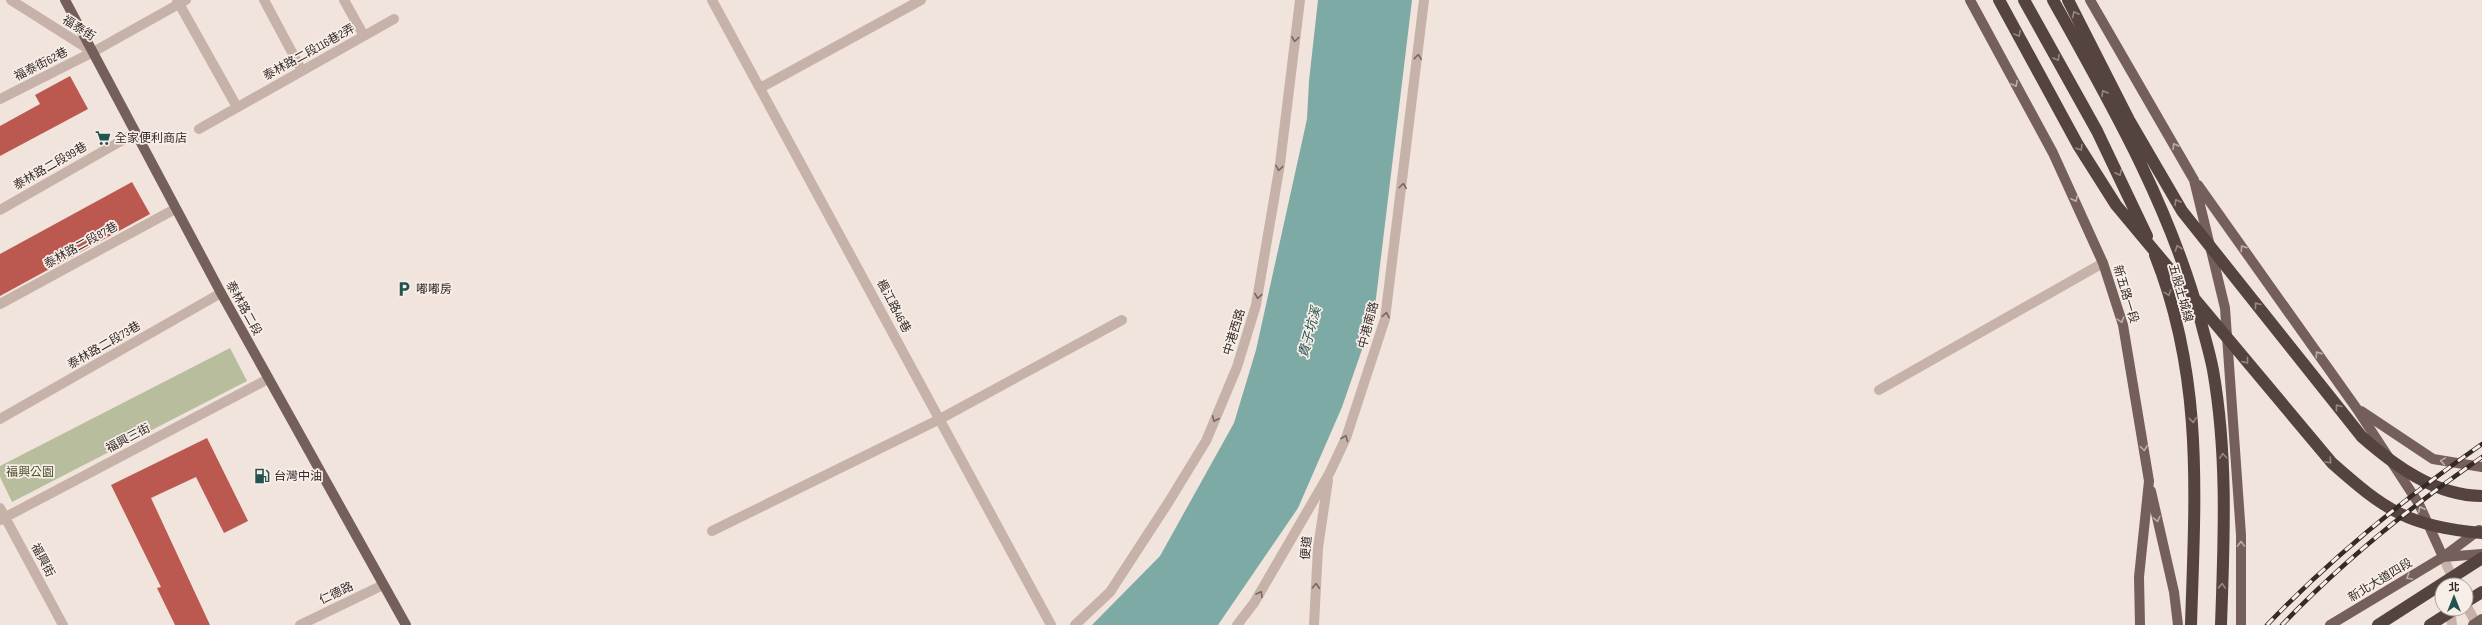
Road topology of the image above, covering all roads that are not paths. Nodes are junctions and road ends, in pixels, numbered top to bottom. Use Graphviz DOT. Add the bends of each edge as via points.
graph roads {
  1 [pos="10,0"];
  2 [pos="65,0"];
  3 [pos="264,0"];
  4 [pos="344,0"];
  5 [pos="712,0"];
  6 [pos="921,0"];
  7 [pos="1300,0"];
  8 [pos="1424,0"];
  9 [pos="1970,0"];
  10 [pos="1999,0"];
  11 [pos="2024,0"];
  12 [pos="2053,0"];
  13 [pos="2068,0"];
  14 [pos="2090,0"];
  15 [pos="181,1"];
  16 [pos="394,19"];
  17 [pos="364,36"];
  18 [pos="93,52"];
  19 [pos="302,71"];
  20 [pos="760,88"];
  21 [pos="0,99"];
  22 [pos="237,107"];
  23 [pos="199,129"];
  24 [pos="135,132"];
  25 [pos="2194,180"];
  26 [pos="175,209"];
  27 [pos="0,210"];
  28 [pos="2103,263"];
  29 [pos="221,293"];
  30 [pos="0,304"];
  31 [pos="1122,320"];
  32 [pos="268,379"];
  33 [pos="1879,390"];
  34 [pos="2357,409"];
  35 [pos="0,419"];
  36 [pos="940,419"];
  37 [pos="2482,467"];
  38 [pos="1329,474"];
  39 [pos="2149,481"];
  40 [pos="2482,496"];
  41 [pos="0,508"];
  42 [pos="2,518"];
  43 [pos="2482,527"];
  44 [pos="712,531"];
  45 [pos="2482,533"];
  46 [pos="2482,554"];
  47 [pos="2442,557"];
  48 [pos="2482,558"];
  49 [pos="2445,577"];
  50 [pos="2452,577"];
  51 [pos="384,585"];
  52 [pos="2442,617"];
  53 [pos="63,625"];
  54 [pos="300,625"];
  55 [pos="406,625"];
  56 [pos="1051,625"];
  57 [pos="1075,625"];
  58 [pos="1237,625"];
  59 [pos="1314,625"];
  60 [pos="2140,625"];
  61 [pos="2178,625"];
  62 [pos="2191,625"];
  63 [pos="2221,625"];
  64 [pos="2241,625"];
  65 [pos="2330,625"];
  66 [pos="2378,625"];
  67 [pos="2430,625"];
  1 -- 18 [label="street, 福泰街"];
  2 -- 18 [label="main road, 泰林路二段"];
  3 -- 19 [label="street"];
  4 -- 17 [label="street"];
  5 -- 20 [label="street, 楓江路46巷"];
  6 -- 20 [label="street"];
  7 -- 57 [label="street, 中港西路, one-way" via="1280,164 1260,282 1256,305 1237,367 1206,441 1168,503 1110,592"];
  38 -- 8 [label="street, 中港南路, one-way" via="1346,438 1385,319"];
  9 -- 28 [label="main road, 新五路一段, one-way" via="2053,153"];
  10 -- 45 [label="highway, one-way" via="2078,145 2116,205 2332,463 2362,490 2394,512 2424,524"];
  11 -- 62 [label="highway, 五股土城線, one-way" via="2118,171 2160,267 2175,318 2187,374 2194,434 2196,499"];
  63 -- 12 [label="highway, 五股土城線, one-way" via="2225,497 2221,432 2213,369 2192,290 2177,244 2138,157"];
  40 -- 13 [label="highway, one-way" via="2446,489 2415,477 2386,459 2362,437 2182,211 2129,120"];
  25 -- 14 [label="main road, one-way"];
  15 -- 18 [label="street, 福泰街62巷"];
  15 -- 22 [label="street"];
  16 -- 17 [label="street, 泰林路二段116巷2弄"];
  17 -- 19 [label="street, 泰林路二段116巷2弄"];
  18 -- 21 [label="street, 福泰街62巷"];
  18 -- 24 [label="main road, 泰林路二段"];
  19 -- 22 [label="street, 泰林路二段116巷2弄"];
  20 -- 36 [label="street, 楓江路46巷"];
  22 -- 23 [label="street, 泰林路二段116巷2弄"];
  24 -- 26 [label="main road, 泰林路二段"];
  24 -- 27 [label="street, 泰林路二段99巷"];
  34 -- 25 [label="main road, one-way"];
  64 -- 25 [label="main road, one-way" via="2241,535 2225,308"];
  26 -- 29 [label="main road, 泰林路二段"];
  26 -- 30 [label="street, 泰林路二段87巷"];
  28 -- 33 [label="street"];
  28 -- 39 [label="main road, 新五路一段, one-way" via="2123,325"];
  29 -- 32 [label="main road, 泰林路二段"];
  29 -- 35 [label="street, 泰林路二段73巷"];
  31 -- 36 [label="street"];
  32 -- 42 [label="street, 福興三街"];
  32 -- 51 [label="main road, 泰林路二段"];
  37 -- 34 [label="main road, one-way" via="2433,459"];
  47 -- 34 [label="main road, one-way" via="2419,504"];
  36 -- 44 [label="street"];
  36 -- 56 [label="street, 楓江路46巷"];
  58 -- 38 [label="street, 中港南路, one-way" via="1254,603"];
  59 -- 38 [label="street, 便道, one-way" via="1318,548"];
  39 -- 60 [label="main road, 新五路一段" via="2139,577"];
  39 -- 61 [label="main road, one-way" via="2174,592"];
  41 -- 42 [label="street, 福興街"];
  42 -- 53 [label="street, 福興街"];
  43 -- 47 [label="main road, 新北大道四段"];
  46 -- 47 [label="main road, 新北大道四段"];
  47 -- 49 [label="street"];
  47 -- 50 [label="street"];
  47 -- 65 [label="main road, 新北大道四段, one-way"];
  48 -- 66 [label="highway"];
  51 -- 54 [label="street, 仁德路"];
  51 -- 55 [label="main road, 泰林路二段"];
  52 -- 67 [label="highway"];
}
